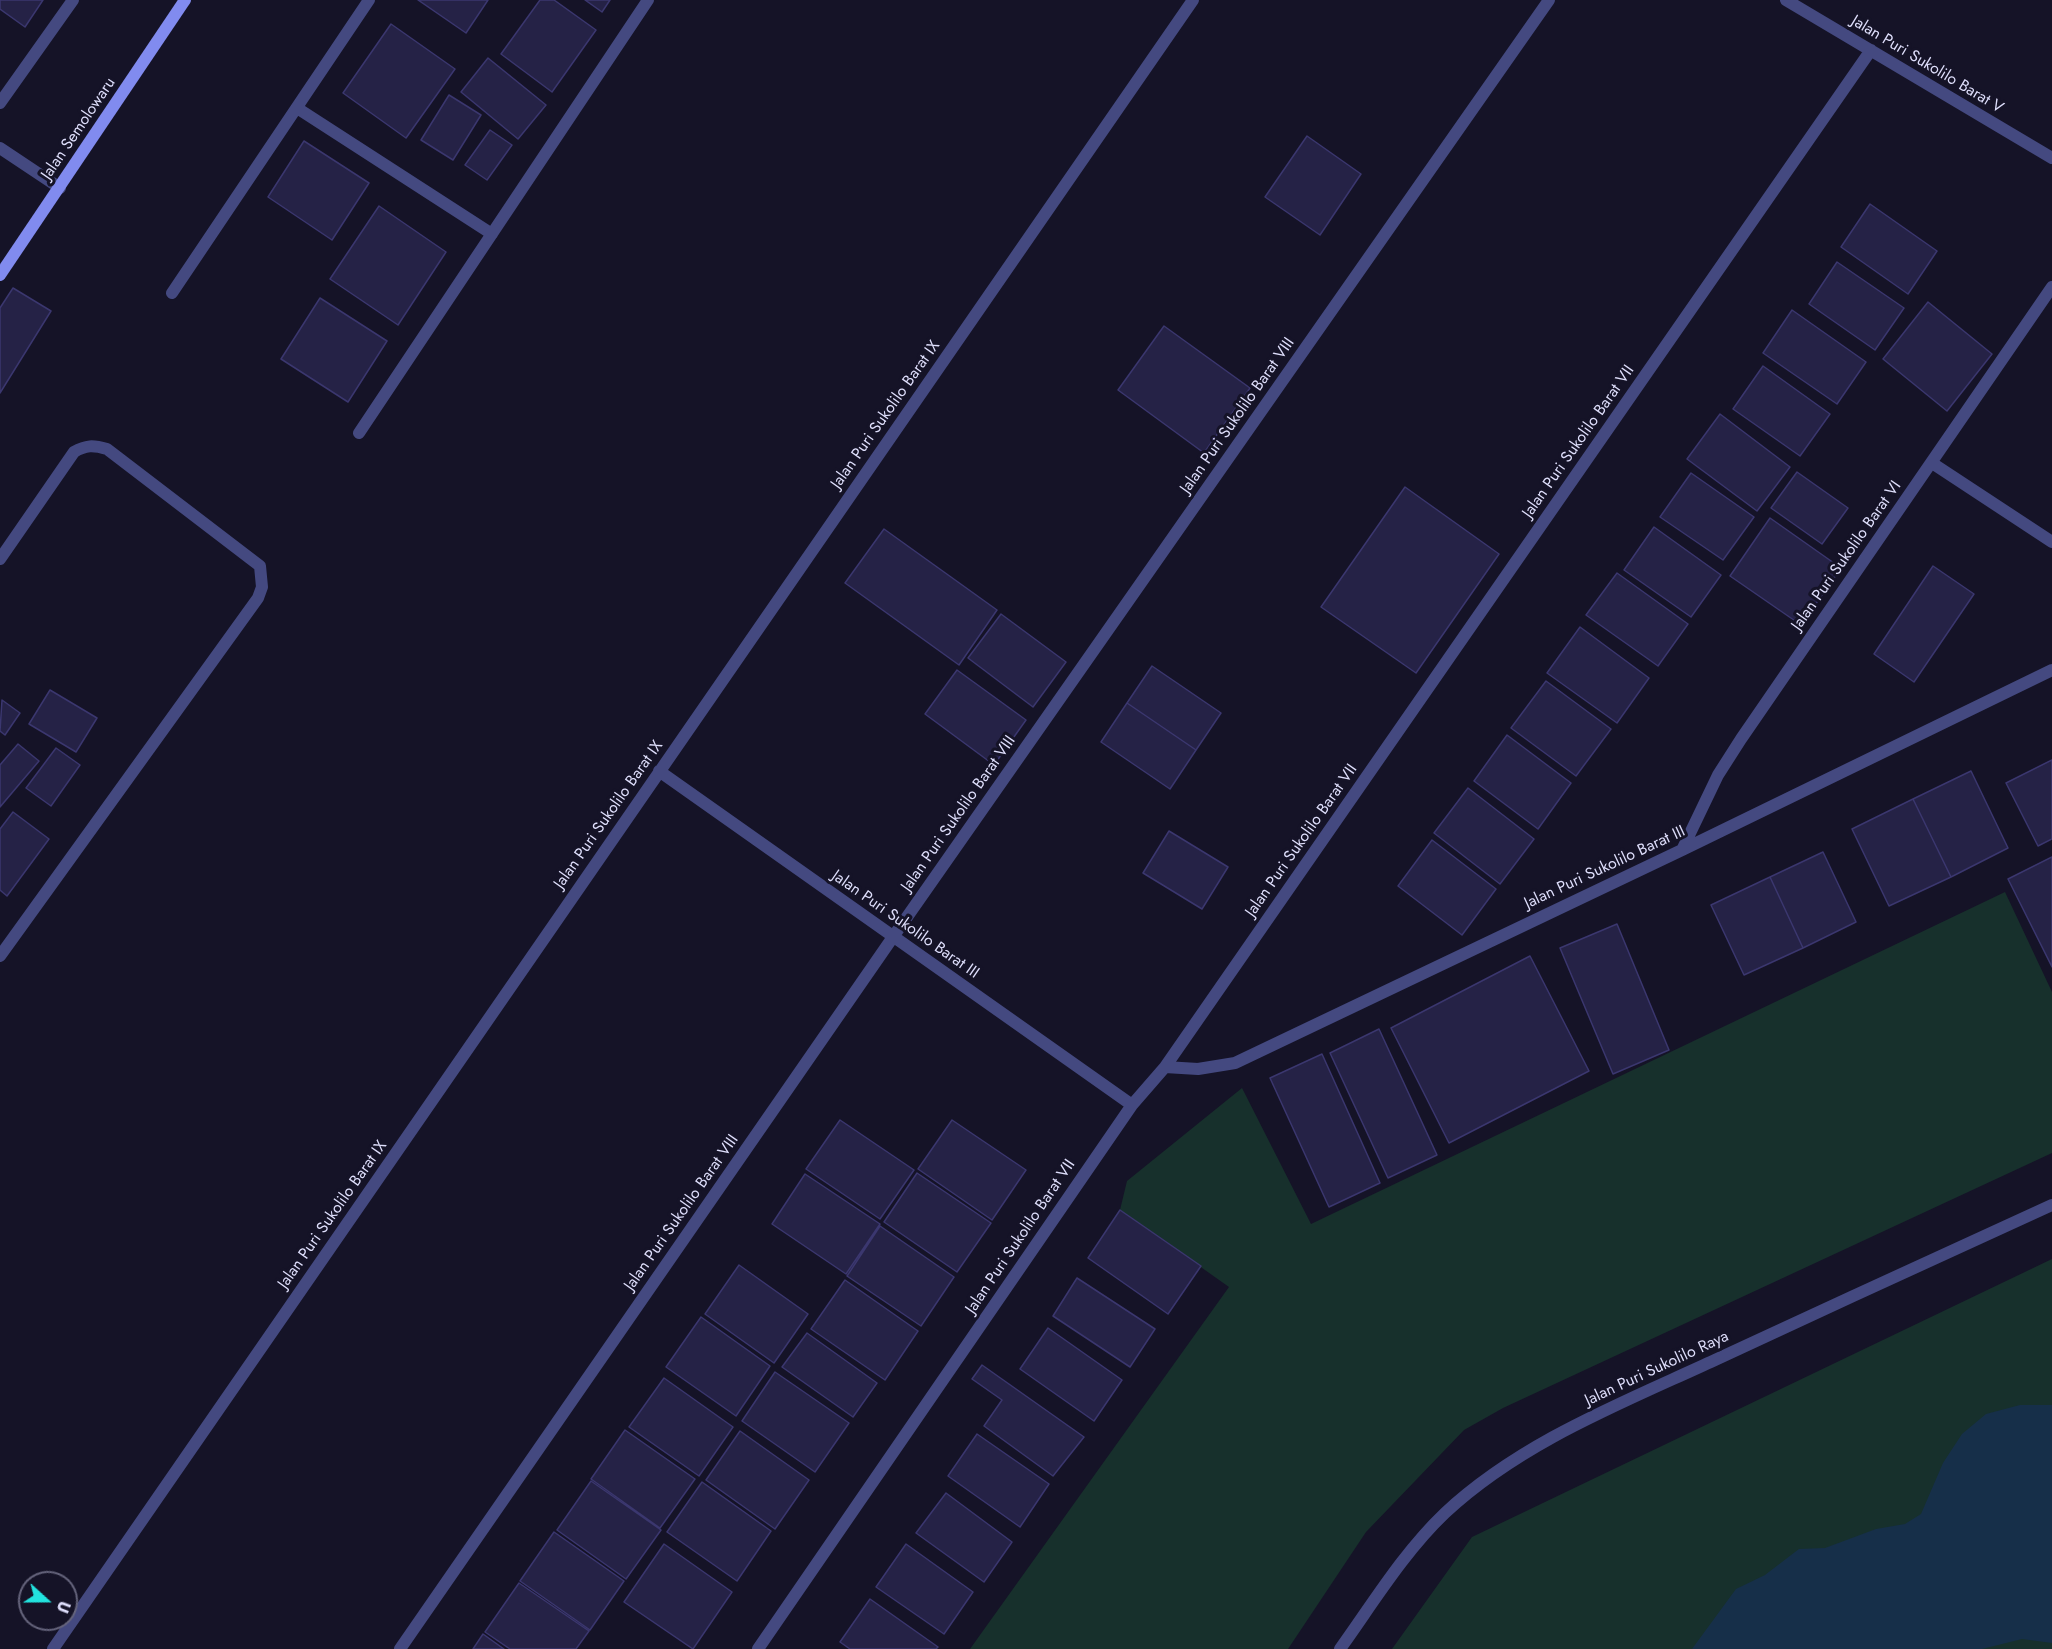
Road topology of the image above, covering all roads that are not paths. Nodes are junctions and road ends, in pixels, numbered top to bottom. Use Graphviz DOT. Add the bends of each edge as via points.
graph roads {
  1 [pos="74,0"];
  2 [pos="185,0"];
  3 [pos="369,0"];
  4 [pos="648,0"];
  5 [pos="1193,0"];
  6 [pos="1549,0"];
  7 [pos="1786,0"];
  8 [pos="1870,50"];
  9 [pos="0,103"];
  10 [pos="297,108"];
  11 [pos="0,148"];
  12 [pos="2052,158"];
  13 [pos="60,188"];
  14 [pos="492,234"];
  15 [pos="0,275"];
  16 [pos="2052,287"];
  17 [pos="172,293"];
  18 [pos="359,433"];
  19 [pos="1932,463"];
  20 [pos="2052,542"];
  21 [pos="0,559"];
  22 [pos="2052,670"];
  23 [pos="659,771"];
  24 [pos="1682,850"];
  25 [pos="893,937"];
  26 [pos="0,956"];
  27 [pos="1165,1067"];
  28 [pos="1132,1105"];
  29 [pos="2052,1205"];
  30 [pos="53,1649"];
  31 [pos="400,1649"];
  32 [pos="758,1649"];
  33 [pos="1340,1649"];
  1 -- 9 [label="street"];
  2 -- 13 [label="main road, Jalan Semolowaru"];
  3 -- 10 [label="street"];
  4 -- 14 [label="street"];
  5 -- 23 [label="street, Jalan Puri Sukolilo Barat IX"];
  6 -- 25 [label="street, Jalan Puri Sukolilo Barat VIII"];
  7 -- 8 [label="street, Jalan Puri Sukolilo Barat V"];
  8 -- 12 [label="street, Jalan Puri Sukolilo Barat V"];
  8 -- 27 [label="street, Jalan Puri Sukolilo Barat VII"];
  10 -- 14 [label="street"];
  10 -- 17 [label="street"];
  11 -- 13 [label="street"];
  13 -- 15 [label="main road, Jalan Semolowaru"];
  14 -- 18 [label="street"];
  16 -- 19 [label="street, Jalan Puri Sukolilo Barat VI"];
  19 -- 20 [label="street"];
  19 -- 24 [label="street, Jalan Puri Sukolilo Barat VI" via="1718,774"];
  21 -- 26 [label="street" via="74,452 95,445 107,449 260,566 262,587 258,598"];
  22 -- 24 [label="street, Jalan Puri Sukolilo Barat III"];
  23 -- 25 [label="street, Jalan Puri Sukolilo Barat III"];
  23 -- 30 [label="street, Jalan Puri Sukolilo Barat IX"];
  24 -- 27 [label="street, Jalan Puri Sukolilo Barat III" via="1235,1063 1198,1069"];
  25 -- 28 [label="street, Jalan Puri Sukolilo Barat III"];
  25 -- 31 [label="street, Jalan Puri Sukolilo Barat VIII"];
  27 -- 28 [label="street, Jalan Puri Sukolilo Barat VII"];
  28 -- 32 [label="street, Jalan Puri Sukolilo Barat VII"];
  29 -- 33 [label="street, Jalan Puri Sukolilo Raya" via="1606,1410 1531,1449 1487,1478 1444,1514 1402,1562"];
}
